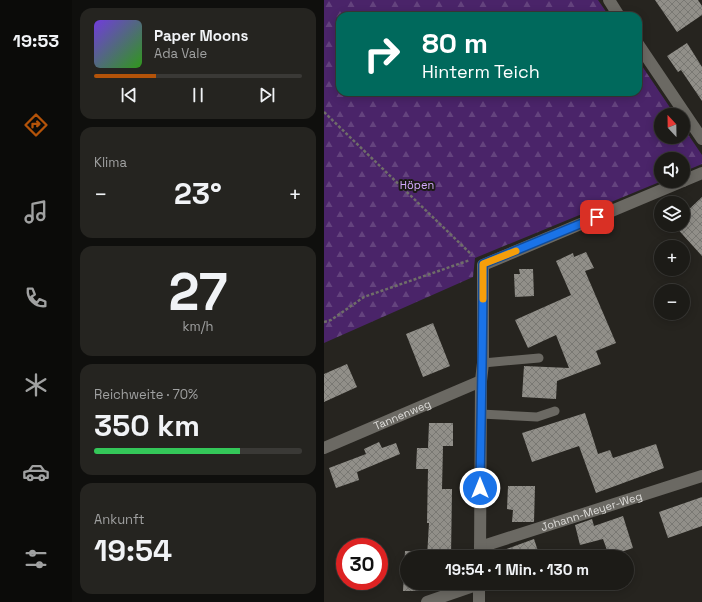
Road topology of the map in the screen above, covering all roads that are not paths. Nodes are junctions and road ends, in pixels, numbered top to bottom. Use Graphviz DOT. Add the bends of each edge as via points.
graph roads {
  1 [pos="609,0"];
  2 [pos="616,12"];
  3 [pos="642,50"];
  4 [pos="702,138"];
  5 [pos="702,173"];
  6 [pos="690,178"];
  7 [pos="666,188"];
  8 [pos="539,358"];
  9 [pos="483,363"];
  10 [pos="481,381"];
  11 [pos="555,411"];
  12 [pos="481,414"];
  13 [pos="324,448"];
  14 [pos="702,476"];
  15 [pos="480,550"];
  16 [pos="486,550"];
  17 [pos="462,590"];
  18 [pos="479,590"];
  19 [pos="427,602"];
  20 [pos="479,602"];
  1 -- 2 [label="street"];
  3 -- 4 [label="street"];
  5 -- 6 [label="street"];
  7 -- 9 [label="street" via="483,264"];
  8 -- 9 [label="lane"];
  9 -- 10 [label="street"];
  10 -- 12 [label="street"];
  10 -- 13 [label="street, Tannenweg"];
  11 -- 12 [label="lane" via="537,417"];
  12 -- 15 [label="street"];
  14 -- 16 [label="street, Johann-Meyer-Weg"];
  17 -- 19 [label="street"];
  18 -- 20 [label="street"];
}
